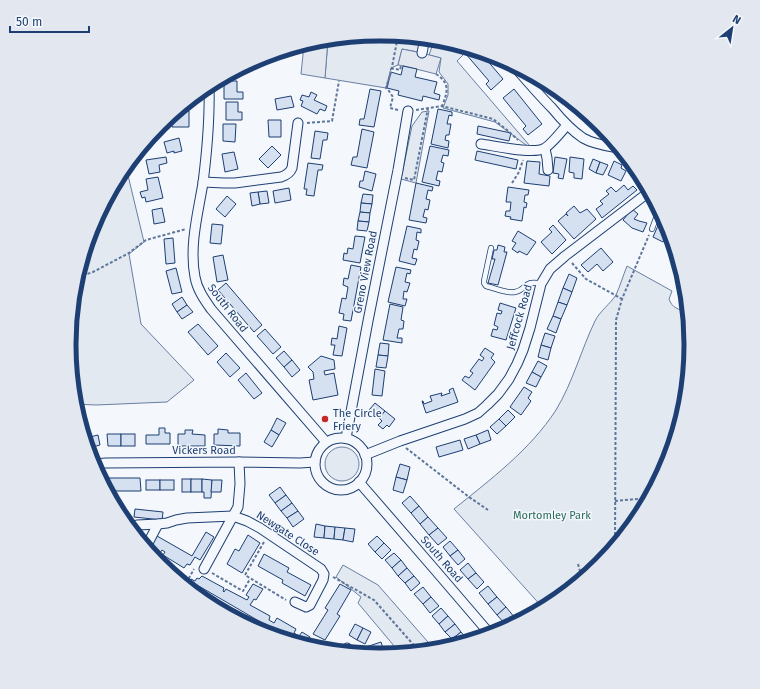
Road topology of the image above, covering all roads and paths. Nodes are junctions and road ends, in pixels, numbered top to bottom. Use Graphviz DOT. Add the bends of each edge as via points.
graph roads {
  1 [pos="397,42"];
  2 [pos="424,45"];
  3 [pos="422,52"];
  4 [pos="401,66"];
  5 [pos="391,68"];
  6 [pos="436,74"];
  7 [pos="339,81"];
  8 [pos="535,84"];
  9 [pos="209,94"];
  10 [pos="442,106"];
  11 [pos="428,108"];
  12 [pos="408,111"];
  13 [pos="298,123"];
  14 [pos="567,125"];
  15 [pos="482,144"];
  16 [pos="610,146"];
  17 [pos="545,149"];
  18 [pos="525,150"];
  19 [pos="548,170"];
  20 [pos="397,177"];
  21 [pos="203,182"];
  22 [pos="512,183"];
  23 [pos="644,196"];
  24 [pos="656,219"];
  25 [pos="195,227"];
  26 [pos="652,229"];
  27 [pos="491,248"];
  28 [pos="565,256"];
  29 [pos="85,275"];
  30 [pos="541,284"];
  31 [pos="622,299"];
  32 [pos="346,438"];
  33 [pos="400,441"];
  34 [pos="326,442"];
  35 [pos="366,455"];
  36 [pos="239,462"];
  37 [pos="315,462"];
  38 [pos="101,463"];
  39 [pos="359,482"];
  40 [pos="641,499"];
  41 [pos="615,501"];
  42 [pos="488,510"];
  43 [pos="234,516"];
  44 [pos="158,524"];
  45 [pos="137,525"];
  46 [pos="268,534"];
  47 [pos="615,536"];
  48 [pos="149,541"];
  49 [pos="578,564"];
  50 [pos="205,567"];
  51 [pos="580,573"];
  52 [pos="324,574"];
  53 [pos="183,575"];
  54 [pos="250,579"];
  55 [pos="295,602"];
  56 [pos="486,629"];
  57 [pos="414,646"];
  1 -- 5 [label="path"];
  2 -- 3 [label="street"];
  4 -- 5 [label="path" via="400,70"];
  5 -- 12 [label="path" via="386,88 393,97 390,108"];
  6 -- 10 [label="path" via="443,78 447,89"];
  7 -- 13 [label="path" via="332,121"];
  8 -- 14 [label="street"];
  9 -- 21 [label="street, South Road"];
  10 -- 11 [label="path"];
  10 -- 18 [label="path" via="493,118 521,143"];
  11 -- 12 [label="path"];
  11 -- 20 [label="path" via="414,180"];
  12 -- 20 [label="street, Greno View Road"];
  13 -- 21 [label="street" via="292,168 287,175 224,183"];
  14 -- 16 [label="street" via="584,139"];
  14 -- 17 [label="street"];
  15 -- 18 [label="street"];
  17 -- 18 [label="street"];
  17 -- 19 [label="street"];
  18 -- 22 [label="path" via="519,172"];
  20 -- 32 [label="street, Greno View Road"];
  21 -- 25 [label="street, South Road"];
  23 -- 28 [label="street, Jeffcock Road"];
  24 -- 26 [label="lane"];
  25 -- 29 [label="path" via="146,240 129,254"];
  25 -- 34 [label="street, South Road" via="193,263 202,297"];
  26 -- 31 [label="path"];
  27 -- 30 [label="lane" via="484,281 486,286 516,292 528,283"];
  28 -- 30 [label="street, Jeffcock Road" via="550,269"];
  28 -- 31 [label="path" via="586,279"];
  30 -- 33 [label="street, Jeffcock Road" via="523,350 509,379 498,394 478,413"];
  31 -- 41 [label="path" via="616,320"];
  32 -- 34 [label="street"];
  32 -- 35 [label="street" via="355,441"];
  33 -- 35 [label="street, Jeffcock Road"];
  33 -- 42 [label="path"];
  34 -- 37 [label="street" via="316,455"];
  35 -- 39 [label="street" via="366,469"];
  36 -- 37 [label="street, Vickers Road"];
  36 -- 38 [label="street, Vickers Road"];
  36 -- 43 [label="street" via="238,507"];
  37 -- 39 [label="street" via="320,479 334,489 343,490"];
  39 -- 56 [label="street, South Road"];
  40 -- 41 [label="path"];
  41 -- 47 [label="path"];
  43 -- 44 [label="street, Newgate Close" via="187,518"];
  43 -- 46 [label="street, Newgate Close"];
  43 -- 50 [label="street"];
  44 -- 45 [label="street, Newgate Close"];
  44 -- 48 [label="street"];
  46 -- 52 [label="street, Newgate Close" via="321,569"];
  46 -- 54 [label="path" via="244,575"];
  49 -- 51 [label="path"];
  50 -- 53 [label="path" via="198,562 189,578"];
  50 -- 54 [label="path" via="243,591"];
  52 -- 55 [label="street" via="310,605 306,607"];
  52 -- 57 [label="path" via="374,600"];
  54 -- 55 [label="path" via="294,605"];
}
